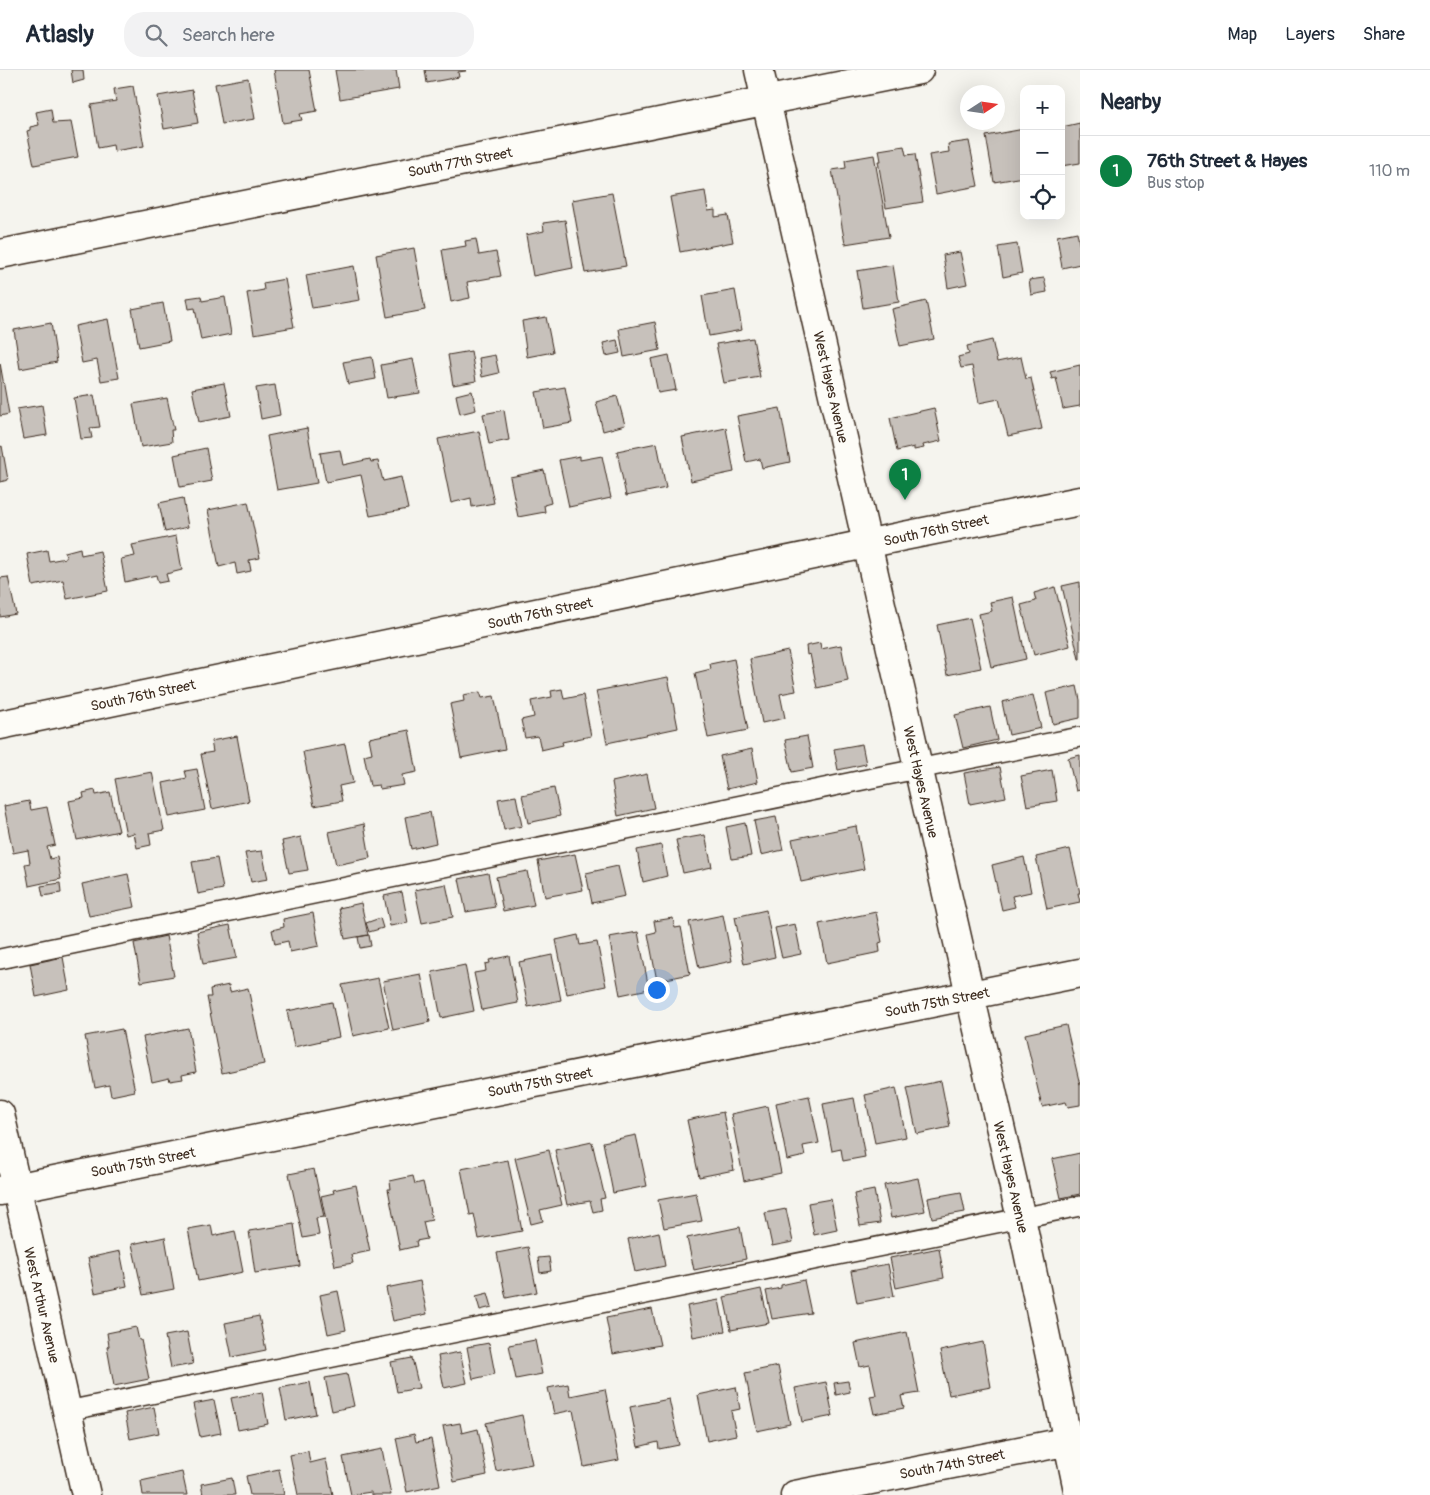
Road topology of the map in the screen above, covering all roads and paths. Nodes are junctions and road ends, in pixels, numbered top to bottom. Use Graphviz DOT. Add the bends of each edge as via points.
graph roads {
  1 [pos="759,70"];
  2 [pos="919,70"];
  3 [pos="766,100"];
  4 [pos="0,254"];
  5 [pos="1080,501"];
  6 [pos="867,544"];
  7 [pos="0,725"];
  8 [pos="1080,737"];
  9 [pos="918,768"];
  10 [pos="0,959"];
  11 [pos="1080,973"];
  12 [pos="970,995"];
  13 [pos="0,1114"];
  14 [pos="8,1189"];
  15 [pos="1080,1206"];
  16 [pos="1021,1218"];
  17 [pos="67,1411"];
  18 [pos="1074,1440"];
  19 [pos="86,1495"];
  20 [pos="795,1495"];
  21 [pos="1079,1495"];
  1 -- 3 [label="street, West Hayes Avenue"];
  2 -- 3 [label="street, South 77th Street"];
  3 -- 4 [label="street, South 77th Street"];
  3 -- 6 [label="street, West Hayes Avenue"];
  5 -- 6 [label="street, South 76th Street"];
  6 -- 7 [label="street, South 76th Street"];
  6 -- 9 [label="street, West Hayes Avenue"];
  8 -- 9 [label="lane"];
  9 -- 10 [label="lane"];
  9 -- 12 [label="street, West Hayes Avenue"];
  11 -- 12 [label="street, South 75th Street"];
  12 -- 14 [label="street, South 75th Street"];
  12 -- 16 [label="street, West Hayes Avenue"];
  13 -- 14 [label="street, West Arthur Avenue"];
  14 -- 17 [label="street, West Arthur Avenue"];
  15 -- 16 [label="lane"];
  16 -- 17 [label="lane"];
  16 -- 18 [label="street, West Hayes Avenue"];
  17 -- 19 [label="street, West Arthur Avenue"];
  18 -- 20 [label="street, South 74th Street"];
  18 -- 21 [label="street, West Hayes Avenue"];
}
